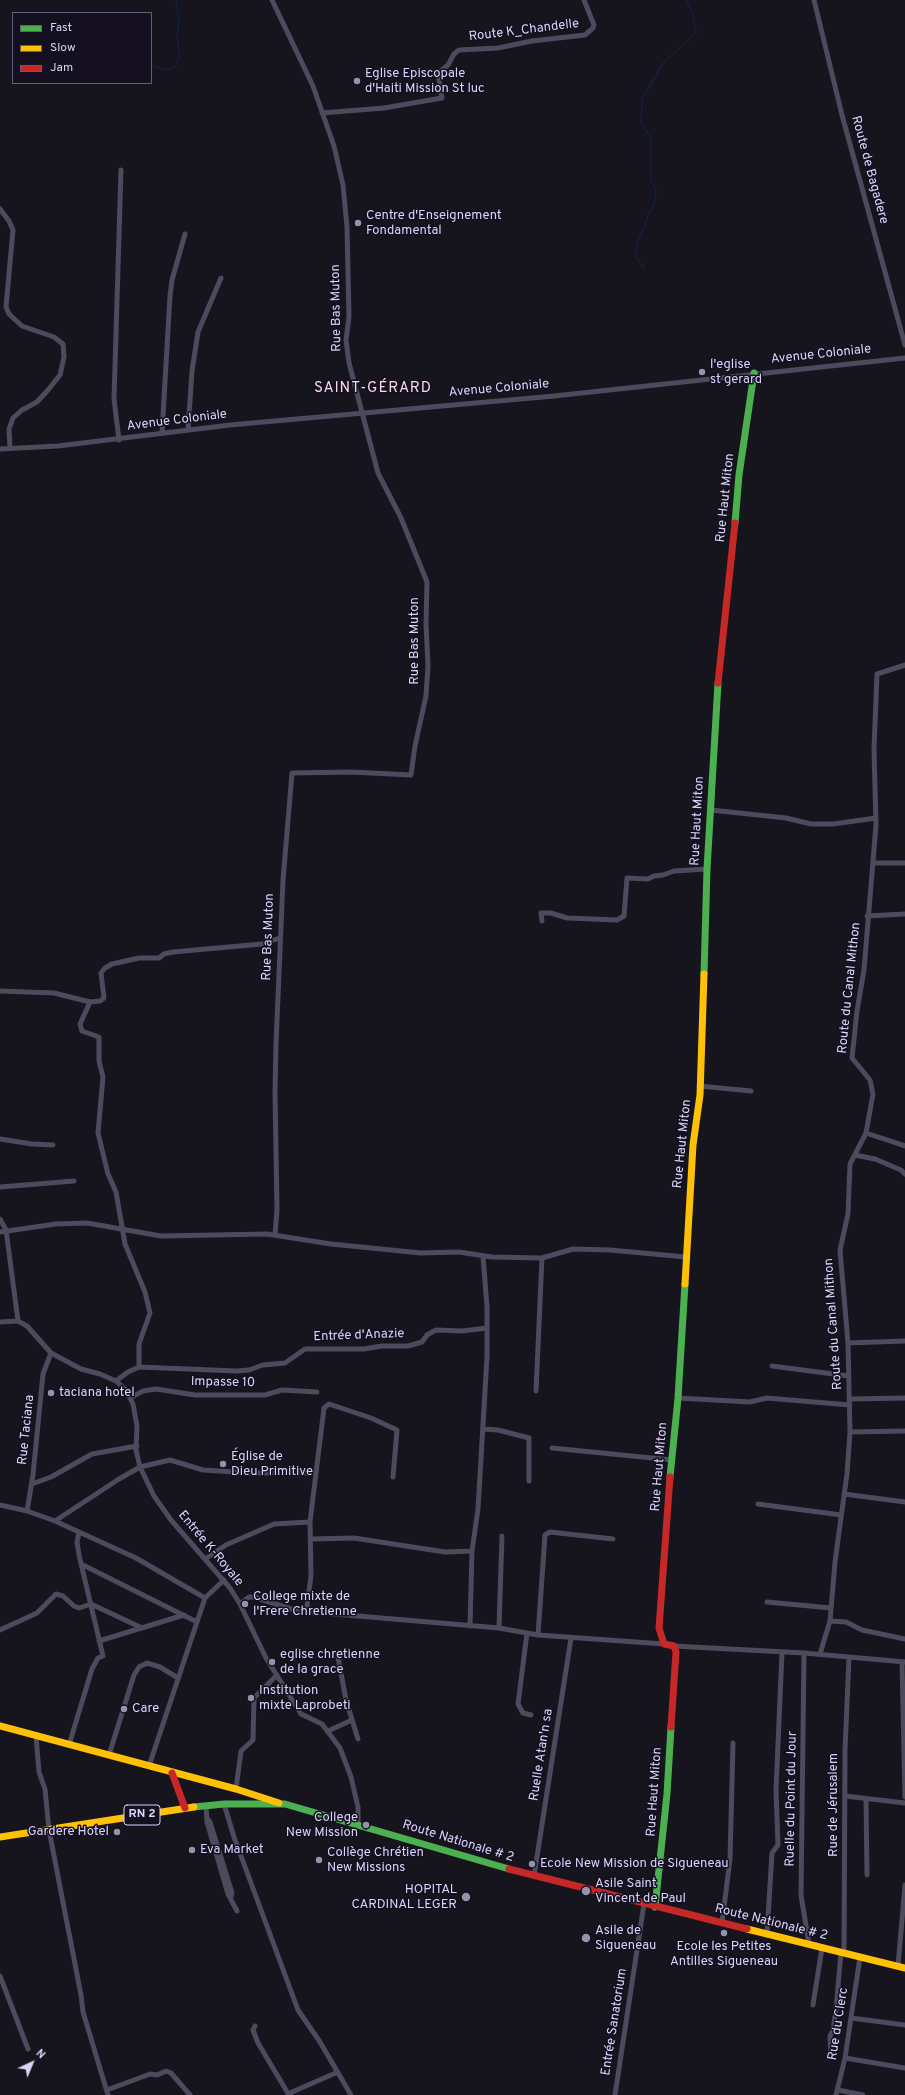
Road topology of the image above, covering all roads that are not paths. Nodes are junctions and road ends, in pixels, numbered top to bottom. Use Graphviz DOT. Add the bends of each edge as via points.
graph roads {
  1 [pos="272,0"];
  2 [pos="584,0"];
  3 [pos="814,0"];
  4 [pos="322,113"];
  5 [pos="121,170"];
  6 [pos="0,209"];
  7 [pos="185,234"];
  8 [pos="221,278"];
  9 [pos="905,346"];
  10 [pos="905,358"];
  11 [pos="754,373"];
  12 [pos="361,414"];
  13 [pos="188,430"];
  14 [pos="162,433"];
  15 [pos="119,440"];
  16 [pos="10,448"];
  17 [pos="0,449"];
  18 [pos="905,665"];
  19 [pos="711,810"];
  20 [pos="876,818"];
  21 [pos="873,863"];
  22 [pos="905,863"];
  23 [pos="707,869"];
  24 [pos="905,914"];
  25 [pos="867,916"];
  26 [pos="542,921"];
  27 [pos="280,938"];
  28 [pos="0,991"];
  29 [pos="90,1002"];
  30 [pos="699,1086"];
  31 [pos="751,1091"];
  32 [pos="866,1133"];
  33 [pos="0,1139"];
  34 [pos="54,1145"];
  35 [pos="905,1146"];
  36 [pos="855,1155"];
  37 [pos="905,1174"];
  38 [pos="74,1180"];
  39 [pos="0,1187"];
  40 [pos="0,1219"];
  41 [pos="123,1229"];
  42 [pos="3,1231"];
  43 [pos="275,1235"];
  44 [pos="483,1256"];
  45 [pos="686,1257"];
  46 [pos="542,1258"];
  47 [pos="18,1321"];
  48 [pos="0,1322"];
  49 [pos="487,1328"];
  50 [pos="905,1341"];
  51 [pos="848,1343"];
  52 [pos="51,1353"];
  53 [pos="772,1366"];
  54 [pos="139,1367"];
  55 [pos="849,1376"];
  56 [pos="116,1381"];
  57 [pos="536,1391"];
  58 [pos="317,1392"];
  59 [pos="130,1398"];
  60 [pos="678,1398"];
  61 [pos="850,1398"];
  62 [pos="905,1398"];
  63 [pos="850,1405"];
  64 [pos="484,1429"];
  65 [pos="905,1431"];
  66 [pos="850,1432"];
  67 [pos="137,1446"];
  68 [pos="552,1448"];
  69 [pos="672,1460"];
  70 [pos="140,1467"];
  71 [pos="316,1473"];
  72 [pos="393,1477"];
  73 [pos="528,1480"];
  74 [pos="32,1484"];
  75 [pos="844,1494"];
  76 [pos="905,1502"];
  77 [pos="758,1504"];
  78 [pos="0,1505"];
  79 [pos="27,1510"];
  80 [pos="841,1515"];
  81 [pos="55,1521"];
  82 [pos="310,1522"];
  83 [pos="79,1532"];
  84 [pos="502,1536"];
  85 [pos="312,1539"];
  86 [pos="613,1539"];
  87 [pos="472,1551"];
  88 [pos="205,1559"];
  89 [pos="82,1564"];
  90 [pos="224,1580"];
  91 [pos="205,1598"];
  92 [pos="767,1602"];
  93 [pos="91,1604"];
  94 [pos="240,1604"];
  95 [pos="831,1608"];
  96 [pos="308,1609"];
  97 [pos="184,1616"];
  98 [pos="830,1621"];
  99 [pos="197,1622"];
  100 [pos="470,1626"];
  101 [pos="142,1628"];
  102 [pos="499,1628"];
  103 [pos="0,1630"];
  104 [pos="527,1633"];
  105 [pos="538,1635"];
  106 [pos="571,1638"];
  107 [pos="905,1639"];
  108 [pos="99,1641"];
  109 [pos="664,1644"];
  110 [pos="674,1646"];
  111 [pos="782,1653"];
  112 [pos="804,1653"];
  113 [pos="820,1654"];
  114 [pos="338,1657"];
  115 [pos="849,1658"];
  116 [pos="904,1662"];
  117 [pos="277,1675"];
  118 [pos="178,1678"];
  119 [pos="904,1687"];
  120 [pos="531,1715"];
  121 [pos="352,1720"];
  122 [pos="0,1726"];
  123 [pos="328,1731"];
  124 [pos="36,1736"];
  125 [pos="358,1739"];
  126 [pos="733,1743"];
  127 [pos="69,1745"];
  128 [pos="109,1756"];
  129 [pos="149,1766"];
  130 [pos="172,1773"];
  131 [pos="236,1789"];
  132 [pos="845,1796"];
  133 [pos="905,1797"];
  134 [pos="866,1799"];
  135 [pos="905,1803"];
  136 [pos="224,1804"];
  137 [pos="285,1804"];
  138 [pos="206,1806"];
  139 [pos="185,1808"];
  140 [pos="358,1824"];
  141 [pos="49,1830"];
  142 [pos="0,1837"];
  143 [pos="867,1875"];
  144 [pos="534,1876"];
  145 [pos="905,1885"];
  146 [pos="644,1904"];
  147 [pos="655,1907"];
  148 [pos="237,1911"];
  149 [pos="722,1924"];
  150 [pos="767,1934"];
  151 [pos="809,1944"];
  152 [pos="822,1948"];
  153 [pos="842,1953"];
  154 [pos="860,1956"];
  155 [pos="902,1967"];
  156 [pos="0,1976"];
  157 [pos="813,2005"];
  158 [pos="851,2018"];
  159 [pos="905,2025"];
  160 [pos="255,2026"];
  161 [pos="28,2049"];
  162 [pos="830,2057"];
  163 [pos="845,2058"];
  164 [pos="905,2068"];
  165 [pos="338,2072"];
  166 [pos="107,2092"];
  167 [pos="837,2093"];
  168 [pos="190,2095"];
  169 [pos="290,2095"];
  170 [pos="351,2095"];
  171 [pos="615,2095"];
  172 [pos="863,2095"];
  1 -- 4 [label="street, Rue Bas Muton" via="313,86"];
  2 -- 4 [label="street, Route K_Chandelle" via="594,24 585,35 498,48 459,50 448,65 438,72 442,98 384,108"];
  3 -- 9 [label="street, Route de Bagadere"];
  4 -- 12 [label="street, Rue Bas Muton" via="334,146 343,184 348,249 346,340"];
  5 -- 15 [label="street" via="114,398"];
  6 -- 16 [label="street" via="10,221 13,230 6,307 9,314 22,326 54,337 63,344 64,357 60,375 48,390 37,402 13,418 9,429"];
  7 -- 14 [label="street" via="170,296"];
  8 -- 13 [label="street" via="198,332 192,371"];
  10 -- 11 [label="street, Avenue Coloniale"];
  11 -- 12 [label="street, Avenue Coloniale" via="554,396"];
  11 -- 19 [label="street, Rue Haut Miton" via="739,475 722,645"];
  12 -- 13 [label="street, Avenue Coloniale"];
  12 -- 27 [label="street, Rue Bas Muton" via="378,473 401,518 427,582 426,696 411,775 292,772"];
  13 -- 14 [label="street, Avenue Coloniale"];
  14 -- 15 [label="street, Avenue Coloniale"];
  15 -- 16 [label="street, Avenue Coloniale"];
  16 -- 17 [label="street, Avenue Coloniale"];
  18 -- 20 [label="street, Route du Canal Mithon" via="877,674 874,749"];
  19 -- 20 [label="street" via="776,816 811,824 833,824"];
  19 -- 23 [label="street, Rue Haut Miton"];
  20 -- 21 [label="street, Route du Canal Mithon"];
  21 -- 22 [label="street"];
  21 -- 25 [label="street, Route du Canal Mithon"];
  23 -- 26 [label="street" via="674,871 648,879 627,878 624,916 617,920 567,918 541,913"];
  23 -- 30 [label="street, Rue Haut Miton"];
  24 -- 25 [label="street"];
  25 -- 32 [label="street, Route du Canal Mithon" via="864,970 852,1058 867,1074 873,1090"];
  27 -- 29 [label="street" via="262,944 173,952 159,958 139,958 112,964 102,973 104,998"];
  27 -- 43 [label="street, Rue Bas Muton" via="275,1092"];
  28 -- 29 [label="street" via="54,993"];
  29 -- 41 [label="street" via="80,1024 82,1031 99,1037 99,1061 103,1077 98,1133 108,1174 116,1192"];
  30 -- 31 [label="street"];
  30 -- 45 [label="street, Rue Haut Miton"];
  32 -- 35 [label="street"];
  32 -- 36 [label="street, Route du Canal Mithon"];
  33 -- 34 [label="street"];
  36 -- 37 [label="street" via="875,1159"];
  36 -- 51 [label="street, Route du Canal Mithon" via="850,1164 848,1214 840,1250"];
  38 -- 39 [label="street"];
  40 -- 42 [label="street"];
  41 -- 42 [label="street" via="87,1223"];
  41 -- 43 [label="street" via="161,1236"];
  41 -- 54 [label="street" via="125,1244 145,1292 150,1313 139,1344"];
  42 -- 47 [label="street"];
  43 -- 44 [label="street" via="331,1244 421,1253 458,1252"];
  44 -- 46 [label="street"];
  44 -- 49 [label="street"];
  45 -- 46 [label="street" via="573,1249"];
  45 -- 60 [label="street, Rue Haut Miton"];
  46 -- 57 [label="street"];
  47 -- 48 [label="street"];
  47 -- 52 [label="street, Entrée K-Royale" via="27,1326"];
  49 -- 54 [label="street, Entrée d'Anazie" via="462,1331 436,1330 422,1342 408,1346 305,1349 285,1363 263,1365 249,1370"];
  49 -- 64 [label="street"];
  50 -- 51 [label="street"];
  51 -- 55 [label="street, Route du Canal Mithon"];
  52 -- 56 [label="street, Entrée K-Royale" via="81,1370"];
  52 -- 74 [label="street, Rue Taciana" via="43,1374"];
  53 -- 55 [label="street"];
  54 -- 56 [label="street"];
  55 -- 61 [label="street, Route du Canal Mithon"];
  56 -- 59 [label="street, Entrée K-Royale"];
  58 -- 59 [label="street, Impasse 10" via="282,1390 266,1395 195,1395 156,1389 143,1391"];
  59 -- 67 [label="street, Entrée K-Royale" via="137,1426"];
  60 -- 63 [label="street" via="750,1402 767,1398"];
  60 -- 69 [label="street, Rue Haut Miton"];
  61 -- 62 [label="street"];
  61 -- 63 [label="street, Route du Canal Mithon"];
  63 -- 66 [label="street, Route du Canal Mithon"];
  64 -- 73 [label="street" via="529,1438"];
  64 -- 87 [label="street"];
  65 -- 66 [label="street"];
  66 -- 75 [label="street, Route du Canal Mithon"];
  67 -- 70 [label="street, Entrée K-Royale"];
  67 -- 74 [label="street" via="92,1454 51,1477"];
  68 -- 69 [label="street"];
  69 -- 109 [label="street, Rue Haut Miton" via="659,1611 659,1628"];
  70 -- 71 [label="street" via="170,1460 203,1470"];
  70 -- 81 [label="street"];
  70 -- 88 [label="street, Entrée K-Royale" via="154,1496"];
  71 -- 72 [label="street" via="324,1408 329,1404 397,1430"];
  71 -- 82 [label="street"];
  74 -- 79 [label="street, Rue Taciana"];
  75 -- 76 [label="street"];
  75 -- 80 [label="street, Route du Canal Mithon"];
  77 -- 80 [label="street"];
  78 -- 79 [label="street"];
  79 -- 81 [label="street"];
  80 -- 95 [label="street, Route du Canal Mithon"];
  81 -- 83 [label="street"];
  82 -- 85 [label="street"];
  82 -- 88 [label="street" via="274,1524 226,1545"];
  83 -- 89 [label="street" via="77,1542"];
  83 -- 91 [label="street" via="136,1558"];
  84 -- 102 [label="street"];
  85 -- 87 [label="street" via="354,1538 445,1552"];
  85 -- 96 [label="street" via="312,1576"];
  86 -- 105 [label="street" via="550,1532 545,1535"];
  87 -- 100 [label="street"];
  88 -- 90 [label="street, Entrée K-Royale"];
  89 -- 93 [label="street"];
  89 -- 97 [label="street"];
  90 -- 91 [label="street"];
  90 -- 94 [label="street, Entrée K-Royale"];
  91 -- 99 [label="street"];
  92 -- 95 [label="street"];
  93 -- 101 [label="street"];
  93 -- 103 [label="street" via="79,1608 56,1594 37,1613"];
  93 -- 108 [label="street"];
  94 -- 96 [label="street" via="249,1597 254,1597 291,1609"];
  94 -- 117 [label="street, Entrée K-Royale"];
  95 -- 98 [label="street, Route du Canal Mithon"];
  96 -- 100 [label="street" via="315,1613"];
  97 -- 99 [label="street"];
  97 -- 101 [label="street"];
  98 -- 107 [label="street" via="846,1622 862,1630"];
  98 -- 113 [label="street, Route du Canal Mithon"];
  99 -- 118 [label="street"];
  100 -- 102 [label="street"];
  101 -- 108 [label="street"];
  102 -- 104 [label="street"];
  104 -- 105 [label="street"];
  104 -- 120 [label="street" via="518,1704 523,1713"];
  105 -- 106 [label="street"];
  106 -- 109 [label="street"];
  106 -- 144 [label="street, Ruelle Atan'n sa"];
  108 -- 127 [label="street" via="102,1656 92,1669"];
  109 -- 110 [label="street"];
  110 -- 111 [label="street"];
  110 -- 147 [label="street, Rue Haut Miton" via="675,1682 668,1794"];
  111 -- 112 [label="street"];
  111 -- 150 [label="street" via="776,1790 778,1845 772,1853"];
  112 -- 113 [label="street"];
  112 -- 151 [label="street, Ruelle du Point du Jour" via="801,1895"];
  113 -- 115 [label="street"];
  114 -- 121 [label="street"];
  115 -- 116 [label="street"];
  115 -- 132 [label="street, Rue de Jérusalem"];
  116 -- 119 [label="street"];
  117 -- 123 [label="street, Entrée K-Royale" via="301,1714 314,1719"];
  117 -- 131 [label="street" via="254,1698 253,1740 241,1751"];
  118 -- 128 [label="street" via="160,1667 147,1663 138,1667"];
  118 -- 129 [label="street"];
  119 -- 133 [label="street"];
  121 -- 123 [label="street"];
  121 -- 125 [label="street"];
  122 -- 124 [label="street"];
  123 -- 140 [label="street, Entrée K-Royale" via="340,1748 351,1777 358,1807"];
  124 -- 127 [label="street"];
  124 -- 141 [label="street"];
  126 -- 149 [label="street" via="730,1859"];
  127 -- 128 [label="street"];
  128 -- 129 [label="street"];
  129 -- 130 [label="street"];
  130 -- 131 [label="street"];
  130 -- 139 [label="street"];
  131 -- 137 [label="street"];
  132 -- 134 [label="street"];
  132 -- 153 [label="street, Rue de Jérusalem"];
  134 -- 135 [label="street"];
  134 -- 143 [label="street"];
  136 -- 137 [label="street, Route Nationale # 2 / RN 2"];
  136 -- 138 [label="street, Route Nationale # 2 / RN 2"];
  136 -- 165 [label="street" via="298,2010"];
  137 -- 140 [label="street, Route Nationale # 2 / RN 2"];
  138 -- 139 [label="street, Route Nationale # 2 / RN 2"];
  138 -- 148 [label="street" via="207,1818"];
  139 -- 141 [label="street, Route Nationale # 2 / RN 2"];
  140 -- 144 [label="street, Route Nationale # 2 / RN 2"];
  141 -- 142 [label="street, Route Nationale # 2 / RN 2"];
  141 -- 166 [label="street" via="83,2012"];
  144 -- 146 [label="street, Route Nationale # 2 / RN 2"];
  145 -- 155 [label="street"];
  146 -- 147 [label="street, Route Nationale # 2 / RN 2"];
  146 -- 171 [label="street, Entrée Sanatorium"];
  147 -- 149 [label="street, Route Nationale # 2 / RN 2"];
  149 -- 150 [label="street, Route Nationale # 2 / RN 2"];
  150 -- 151 [label="street, Route Nationale # 2 / RN 2"];
  151 -- 152 [label="street, Route Nationale # 2 / RN 2"];
  152 -- 153 [label="street, Route Nationale # 2 / RN 2"];
  152 -- 157 [label="street"];
  153 -- 154 [label="street, Route Nationale # 2 / RN 2"];
  153 -- 162 [label="street, Rue de Jérusalem" via="836,2010 830,2036"];
  154 -- 155 [label="street, Route Nationale # 2 / RN 2"];
  154 -- 158 [label="street, Rue du Clerc"];
  156 -- 161 [label="street"];
  158 -- 159 [label="street"];
  158 -- 163 [label="street, Rue du Clerc"];
  160 -- 169 [label="street" via="253,2030 258,2043"];
  163 -- 164 [label="street"];
  163 -- 167 [label="street, Rue du Clerc"];
  165 -- 169 [label="street"];
  165 -- 170 [label="street"];
  166 -- 168 [label="street" via="150,2074 158,2075 166,2071 171,2073"];
  167 -- 172 [label="street"];
}
